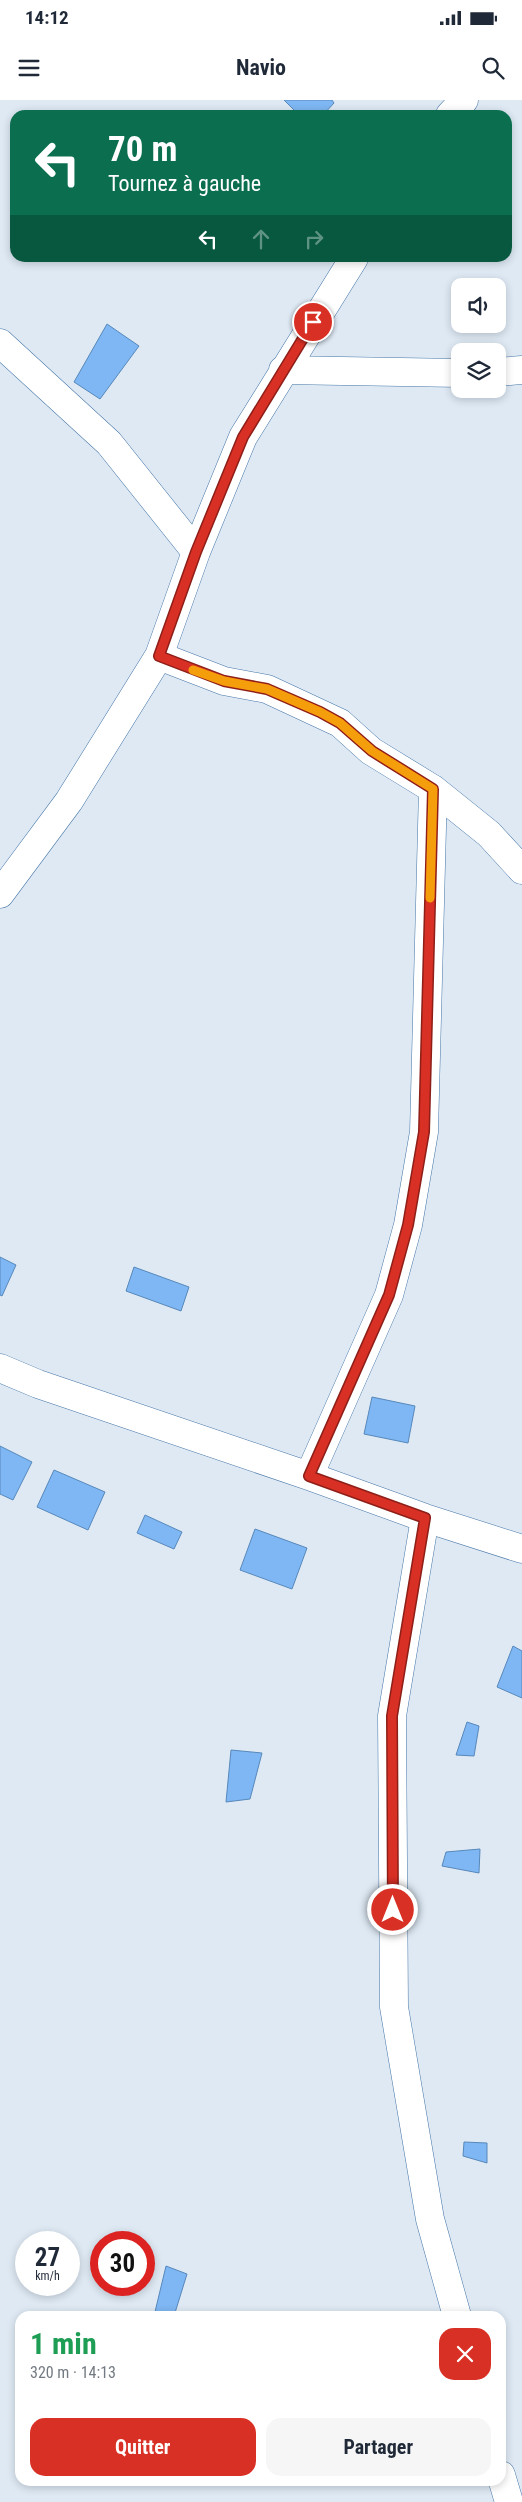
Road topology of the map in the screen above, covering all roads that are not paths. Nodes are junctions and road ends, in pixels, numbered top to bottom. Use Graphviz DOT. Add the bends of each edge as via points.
graph roads {
  1 [pos="464,100"];
  2 [pos="455,110"];
  3 [pos="351,262"];
  4 [pos="0,343"];
  5 [pos="283,370"];
  6 [pos="522,370"];
  7 [pos="506,371"];
  8 [pos="451,373"];
  9 [pos="196,552"];
  10 [pos="159,656"];
  11 [pos="433,789"];
  12 [pos="522,870"];
  13 [pos="0,894"];
  14 [pos="0,1368"];
  15 [pos="309,1476"];
  16 [pos="425,1518"];
  17 [pos="522,1549"];
  18 [pos="456,2311"];
  19 [pos="504,2486"];
  20 [pos="509,2502"];
  1 -- 2 [label="street"];
  3 -- 5 [label="street"];
  4 -- 9 [label="street" via="109,444"];
  5 -- 8 [label="street"];
  5 -- 9 [label="street" via="243,437"];
  6 -- 7 [label="street"];
  9 -- 10 [label="street"];
  10 -- 11 [label="street" via="224,681 267,689 320,712 340,723 372,751"];
  10 -- 13 [label="street" via="69,801"];
  11 -- 12 [label="street" via="489,834"];
  11 -- 15 [label="street" via="424,1132 408,1225 389,1295"];
  14 -- 15 [label="street" via="38,1384"];
  15 -- 16 [label="street"];
  16 -- 17 [label="street"];
  16 -- 18 [label="street" via="392,1716 394,2007 430,2219"];
  19 -- 20 [label="street"];
}
